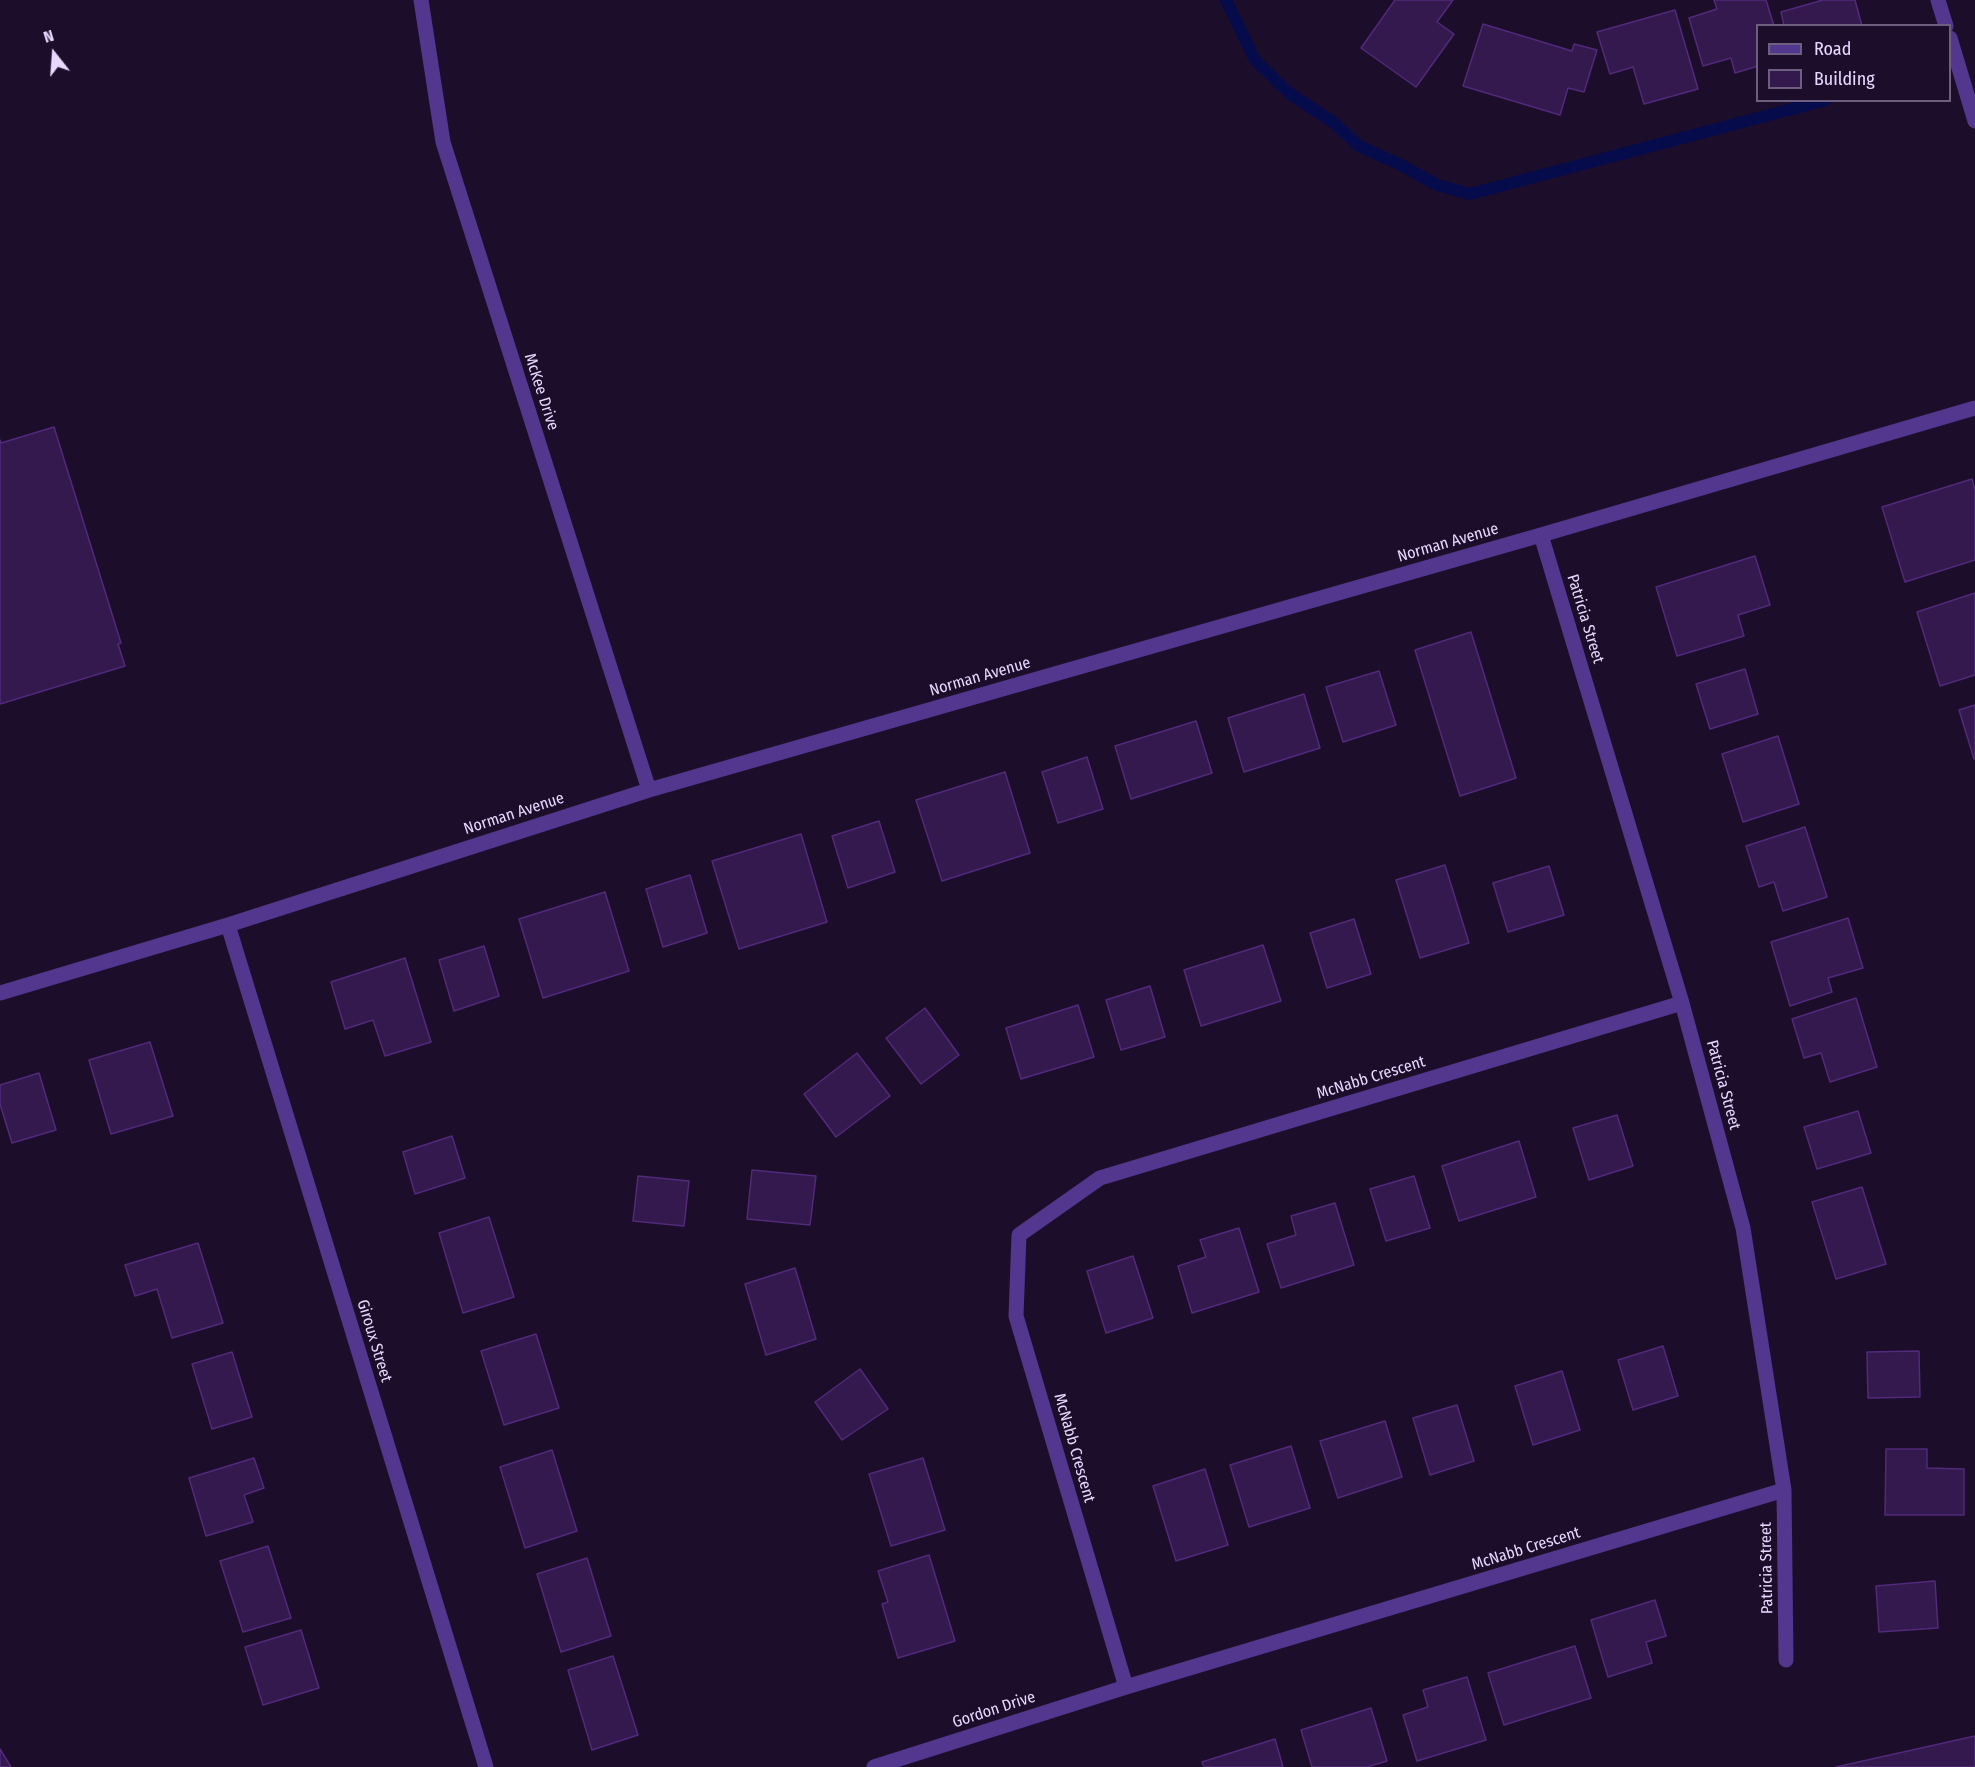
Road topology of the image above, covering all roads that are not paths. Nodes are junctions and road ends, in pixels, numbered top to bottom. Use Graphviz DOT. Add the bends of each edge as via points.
graph roads {
  1 [pos="421,0"];
  2 [pos="1938,0"];
  3 [pos="1945,24"];
  4 [pos="1951,41"];
  5 [pos="1975,121"];
  6 [pos="1975,408"];
  7 [pos="1541,535"];
  8 [pos="648,790"];
  9 [pos="228,925"];
  10 [pos="0,993"];
  11 [pos="1682,1003"];
  12 [pos="1785,1490"];
  13 [pos="1786,1660"];
  14 [pos="1126,1687"];
  15 [pos="486,1767"];
  16 [pos="874,1767"];
  1 -- 8 [label="street, McKee Drive" via="443,142"];
  2 -- 3 [label="street"];
  4 -- 5 [label="street"];
  6 -- 7 [label="street, Norman Avenue"];
  7 -- 8 [label="street, Norman Avenue"];
  7 -- 11 [label="street, Patricia Street"];
  8 -- 9 [label="street, Norman Avenue"];
  9 -- 10 [label="street, Norman Avenue"];
  9 -- 15 [label="street, Giroux Street"];
  11 -- 12 [label="street, Patricia Street" via="1743,1228"];
  11 -- 14 [label="street, McNabb Crescent" via="1100,1178 1019,1235 1016,1316"];
  12 -- 13 [label="street, Patricia Street"];
  12 -- 14 [label="street, McNabb Crescent"];
  14 -- 16 [label="street, Gordon Drive"];
}
